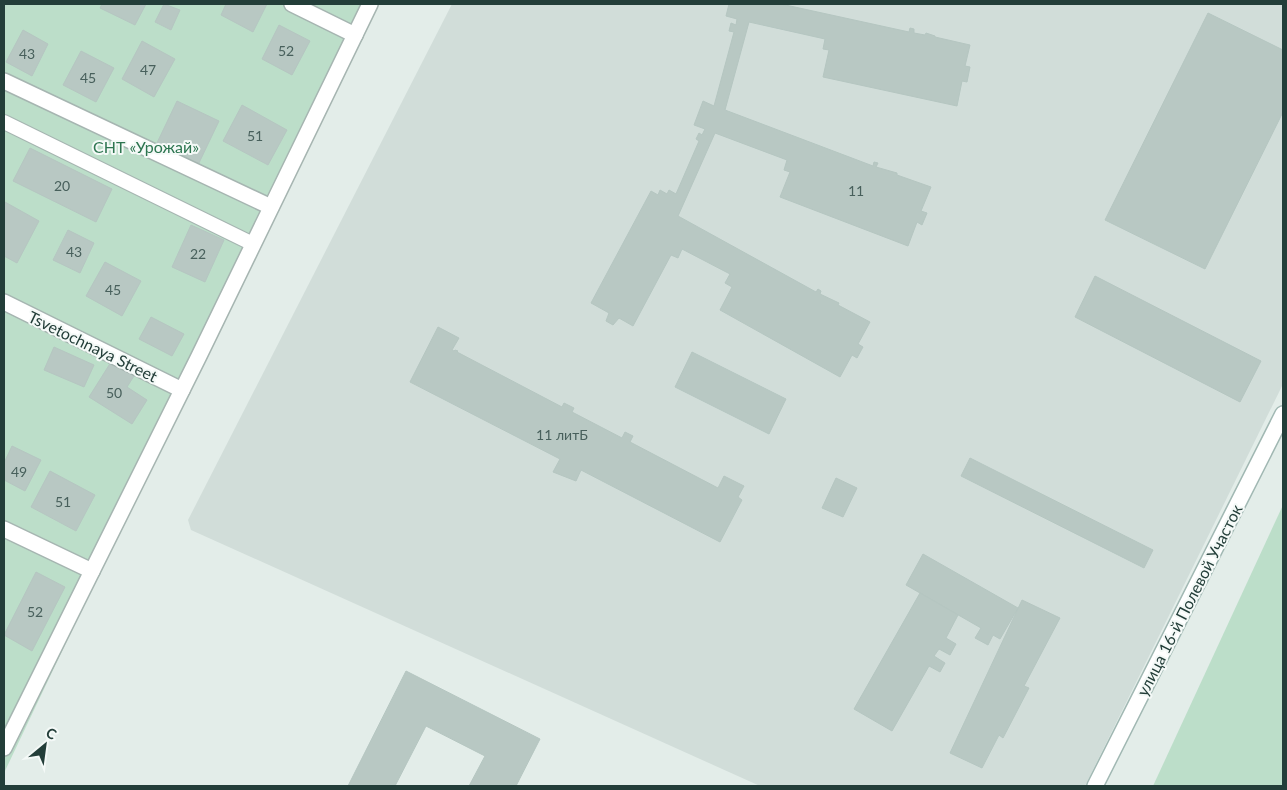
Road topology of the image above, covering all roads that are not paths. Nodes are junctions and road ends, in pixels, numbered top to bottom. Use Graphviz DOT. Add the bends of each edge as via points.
graph roads {
  1 [pos="292,4"];
  2 [pos="370,4"];
  3 [pos="355,35"];
  4 [pos="4,80"];
  5 [pos="4,122"];
  6 [pos="271,207"];
  7 [pos="253,244"];
  8 [pos="4,302"];
  9 [pos="182,390"];
  10 [pos="1283,414"];
  11 [pos="4,529"];
  12 [pos="92,571"];
  13 [pos="4,748"];
  14 [pos="1095,786"];
  1 -- 3 [label="street"];
  2 -- 3 [label="street"];
  3 -- 6 [label="street"];
  4 -- 6 [label="street"];
  5 -- 7 [label="lane"];
  6 -- 7 [label="street"];
  7 -- 9 [label="street"];
  8 -- 9 [label="street, Tsvetochnaya Street"];
  9 -- 12 [label="street"];
  10 -- 14 [label="street, улица 16-й Полевой Участок"];
  11 -- 12 [label="street"];
  12 -- 13 [label="street"];
}
